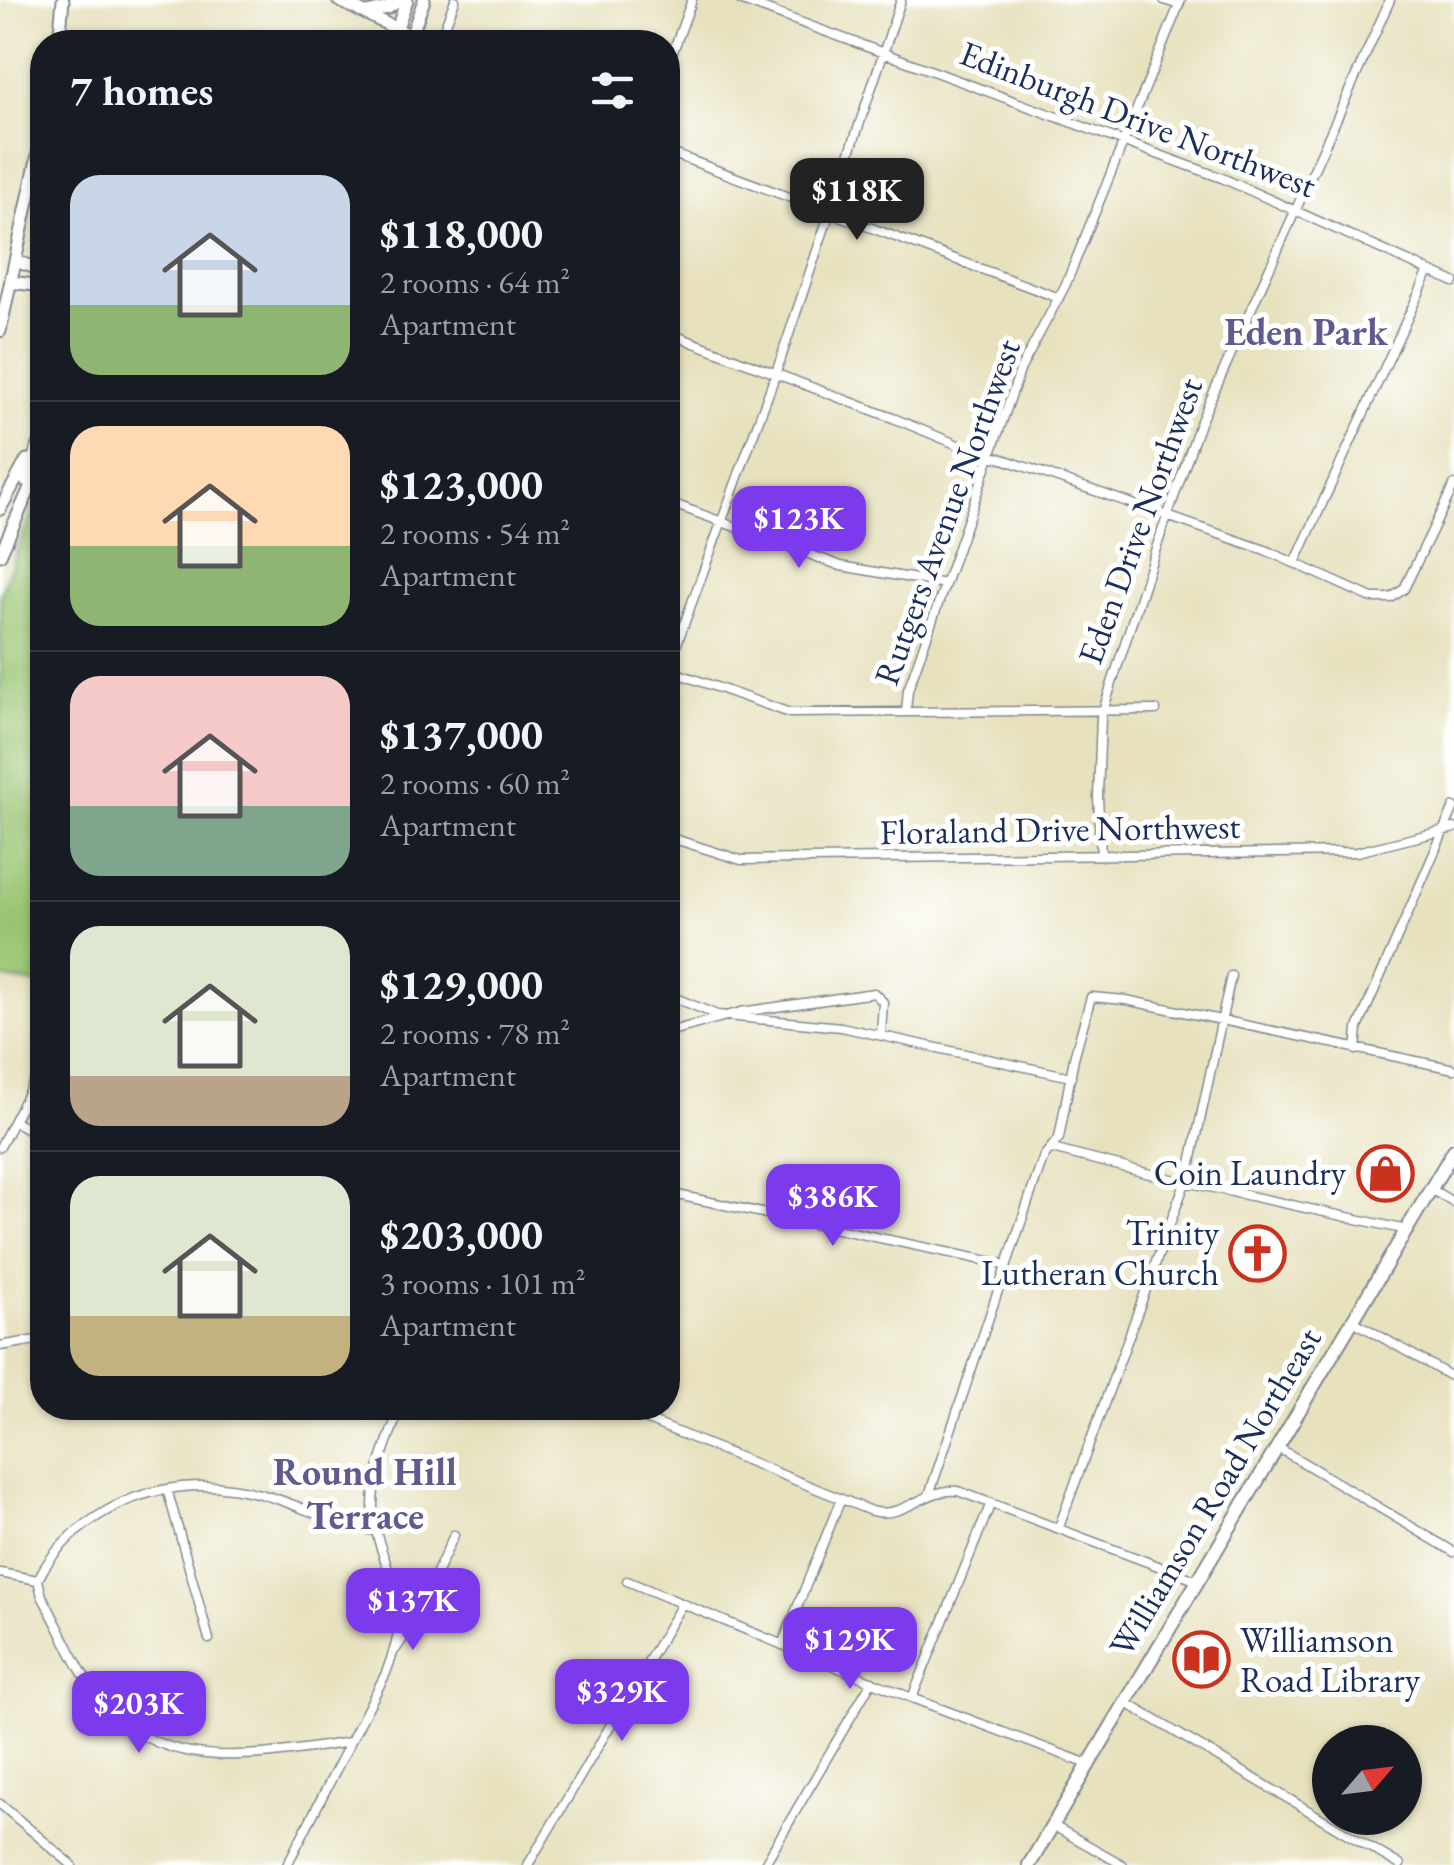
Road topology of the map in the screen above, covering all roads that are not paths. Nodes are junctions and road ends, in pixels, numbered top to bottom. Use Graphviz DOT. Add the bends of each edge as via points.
graph roads {
  1 [pos="63,0"];
  2 [pos="338,0"];
  3 [pos="403,0"];
  4 [pos="424,0"];
  5 [pos="456,0"];
  6 [pos="692,0"];
  7 [pos="740,0"];
  8 [pos="901,0"];
  9 [pos="1164,0"];
  10 [pos="1390,0"];
  11 [pos="1180,2"];
  12 [pos="365,13"];
  13 [pos="397,29"];
  14 [pos="60,30"];
  15 [pos="413,30"];
  16 [pos="445,30"];
  17 [pos="680,32"];
  18 [pos="884,53"];
  19 [pos="1124,141"];
  20 [pos="680,156"];
  21 [pos="30,192"];
  22 [pos="1296,209"];
  23 [pos="828,212"];
  24 [pos="15,261"];
  25 [pos="30,266"];
  26 [pos="1429,271"];
  27 [pos="11,282"];
  28 [pos="1454,282"];
  29 [pos="30,284"];
  30 [pos="1059,298"];
  31 [pos="0,331"];
  32 [pos="680,337"];
  33 [pos="776,373"];
  34 [pos="988,456"];
  35 [pos="30,457"];
  36 [pos="30,464"];
  37 [pos="30,486"];
  38 [pos="1454,486"];
  39 [pos="680,506"];
  40 [pos="0,508"];
  41 [pos="16,516"];
  42 [pos="1167,518"];
  43 [pos="722,522"];
  44 [pos="0,556"];
  45 [pos="1296,563"];
  46 [pos="945,584"];
  47 [pos="680,636"];
  48 [pos="680,673"];
  49 [pos="1103,708"];
  50 [pos="1156,710"];
  51 [pos="906,711"];
  52 [pos="1454,807"];
  53 [pos="1454,828"];
  54 [pos="1443,830"];
  55 [pos="680,840"];
  56 [pos="1101,856"];
  57 [pos="1230,976"];
  58 [pos="680,1000"];
  59 [pos="724,1016"];
  60 [pos="1220,1021"];
  61 [pos="680,1029"];
  62 [pos="880,1034"];
  63 [pos="1356,1050"];
  64 [pos="1454,1070"];
  65 [pos="1071,1077"];
  66 [pos="30,1089"];
  67 [pos="14,1120"];
  68 [pos="30,1129"];
  69 [pos="0,1147"];
  70 [pos="1052,1149"];
  71 [pos="1454,1150"];
  72 [pos="1186,1182"];
  73 [pos="1431,1189"];
  74 [pos="680,1196"];
  75 [pos="1454,1203"];
  76 [pos="1407,1230"];
  77 [pos="1006,1266"];
  78 [pos="1353,1320"];
  79 [pos="30,1342"];
  80 [pos="0,1346"];
  81 [pos="1454,1378"];
  82 [pos="396,1420"];
  83 [pos="647,1420"];
  84 [pos="1277,1447"];
  85 [pos="167,1489"];
  86 [pos="929,1496"];
  87 [pos="841,1499"];
  88 [pos="991,1503"];
  89 [pos="1060,1528"];
  90 [pos="376,1531"];
  91 [pos="454,1535"];
  92 [pos="1454,1552"];
  93 [pos="0,1573"];
  94 [pos="38,1580"];
  95 [pos="628,1581"];
  96 [pos="1198,1581"];
  97 [pos="682,1604"];
  98 [pos="209,1640"];
  99 [pos="782,1645"];
  100 [pos="394,1652"];
  101 [pos="872,1681"];
  102 [pos="912,1698"];
  103 [pos="1125,1702"];
  104 [pos="350,1742"];
  105 [pos="1088,1764"];
  106 [pos="0,1804"];
  107 [pos="1052,1825"];
  108 [pos="72,1865"];
  109 [pos="287,1865"];
  110 [pos="528,1865"];
  111 [pos="764,1865"];
  112 [pos="1029,1865"];
  113 [pos="1123,1865"];
  114 [pos="1400,1865"];
  1 -- 14 [label="main road"];
  2 -- 12 [label="main road"];
  3 -- 12 [label="main road"];
  3 -- 13 [label="main road"];
  4 -- 15 [label="main road"];
  5 -- 16 [label="street"];
  6 -- 17 [label="street"];
  7 -- 18 [label="street, Edinburgh Drive Northwest"];
  8 -- 18 [label="street"];
  9 -- 11 [label="street"];
  10 -- 22 [label="street, Eden Drive Northwest"];
  11 -- 19 [label="street, Rutgers Avenue Northwest"];
  12 -- 13 [label="main road"];
  18 -- 19 [label="street, Edinburgh Drive Northwest"];
  18 -- 23 [label="street"];
  19 -- 22 [label="street, Edinburgh Drive Northwest"];
  19 -- 30 [label="street, Rutgers Avenue Northwest"];
  20 -- 23 [label="street"];
  21 -- 24 [label="main road"];
  22 -- 26 [label="street, Edinburgh Drive Northwest"];
  22 -- 42 [label="street, Eden Drive Northwest" via="1200,423"];
  23 -- 30 [label="street"];
  23 -- 33 [label="street"];
  24 -- 25 [label="main road"];
  24 -- 27 [label="main road"];
  26 -- 28 [label="street, Edinburgh Drive Northwest"];
  26 -- 45 [label="street"];
  27 -- 29 [label="main road"];
  27 -- 31 [label="main road"];
  30 -- 34 [label="street, Rutgers Avenue Northwest" via="1021,368"];
  32 -- 33 [label="street"];
  33 -- 34 [label="street"];
  33 -- 43 [label="street"];
  34 -- 42 [label="street"];
  34 -- 46 [label="street, Rutgers Avenue Northwest"];
  35 -- 40 [label="main road"];
  36 -- 41 [label="main road" via="12,507"];
  37 -- 41 [label="main road"];
  38 -- 45 [label="street" via="1397,596 1372,598"];
  39 -- 43 [label="street"];
  41 -- 44 [label="main road"];
  42 -- 45 [label="street"];
  42 -- 49 [label="street, Eden Drive Northwest"];
  43 -- 46 [label="street" via="842,566"];
  43 -- 47 [label="street"];
  46 -- 51 [label="street, Rutgers Avenue Northwest"];
  48 -- 51 [label="street" via="785,712"];
  49 -- 50 [label="street"];
  49 -- 51 [label="street"];
  49 -- 56 [label="street, Eden Drive Northwest"];
  52 -- 54 [label="street"];
  53 -- 54 [label="street, Floraland Drive Northwest"];
  54 -- 56 [label="street, Floraland Drive Northwest" via="1357,852"];
  54 -- 63 [label="street" via="1358,1028"];
  55 -- 56 [label="street, Floraland Drive Northwest" via="741,860"];
  57 -- 60 [label="street"];
  58 -- 59 [label="street"];
  59 -- 61 [label="street"];
  59 -- 62 [label="street"];
  59 -- 62 [label="street" via="874,993 883,1002"];
  60 -- 63 [label="street"];
  60 -- 65 [label="street" via="1090,998"];
  60 -- 72 [label="street"];
  62 -- 65 [label="street"];
  63 -- 64 [label="street"];
  65 -- 70 [label="street"];
  66 -- 67 [label="street"];
  67 -- 68 [label="street"];
  67 -- 69 [label="street"];
  70 -- 72 [label="street"];
  70 -- 77 [label="street"];
  71 -- 73 [label="main road, Williamson Road Northeast"];
  72 -- 76 [label="street"];
  72 -- 89 [label="street"];
  73 -- 75 [label="street"];
  73 -- 76 [label="main road, Williamson Road Northeast"];
  74 -- 77 [label="street"];
  76 -- 78 [label="main road, Williamson Road Northeast"];
  77 -- 86 [label="street"];
  78 -- 81 [label="street"];
  78 -- 84 [label="main road, Williamson Road Northeast"];
  79 -- 80 [label="street"];
  82 -- 90 [label="street" via="377,1472"];
  83 -- 87 [label="street"];
  84 -- 92 [label="street"];
  84 -- 96 [label="main road, Williamson Road Northeast"];
  85 -- 90 [label="street" via="231,1487"];
  85 -- 94 [label="street" via="82,1526"];
  85 -- 98 [label="street"];
  86 -- 87 [label="street" via="890,1514"];
  86 -- 88 [label="street" via="949,1490"];
  87 -- 99 [label="street"];
  88 -- 89 [label="street"];
  88 -- 102 [label="street"];
  89 -- 96 [label="street"];
  90 -- 100 [label="street" via="398,1604"];
  91 -- 100 [label="street"];
  93 -- 94 [label="street"];
  94 -- 104 [label="street" via="97,1695 149,1740 214,1757"];
  95 -- 97 [label="street"];
  96 -- 103 [label="main road, Williamson Road Northeast"];
  97 -- 99 [label="street"];
  97 -- 110 [label="street"];
  99 -- 101 [label="street"];
  100 -- 104 [label="street"];
  101 -- 102 [label="street"];
  101 -- 111 [label="street"];
  102 -- 105 [label="street"];
  103 -- 105 [label="main road, Williamson Road Northeast"];
  103 -- 114 [label="street"];
  104 -- 109 [label="street"];
  105 -- 107 [label="main road, Williamson Road Northeast"];
  106 -- 108 [label="street"];
  107 -- 112 [label="main road, Williamson Road Northeast"];
  107 -- 113 [label="street"];
}
